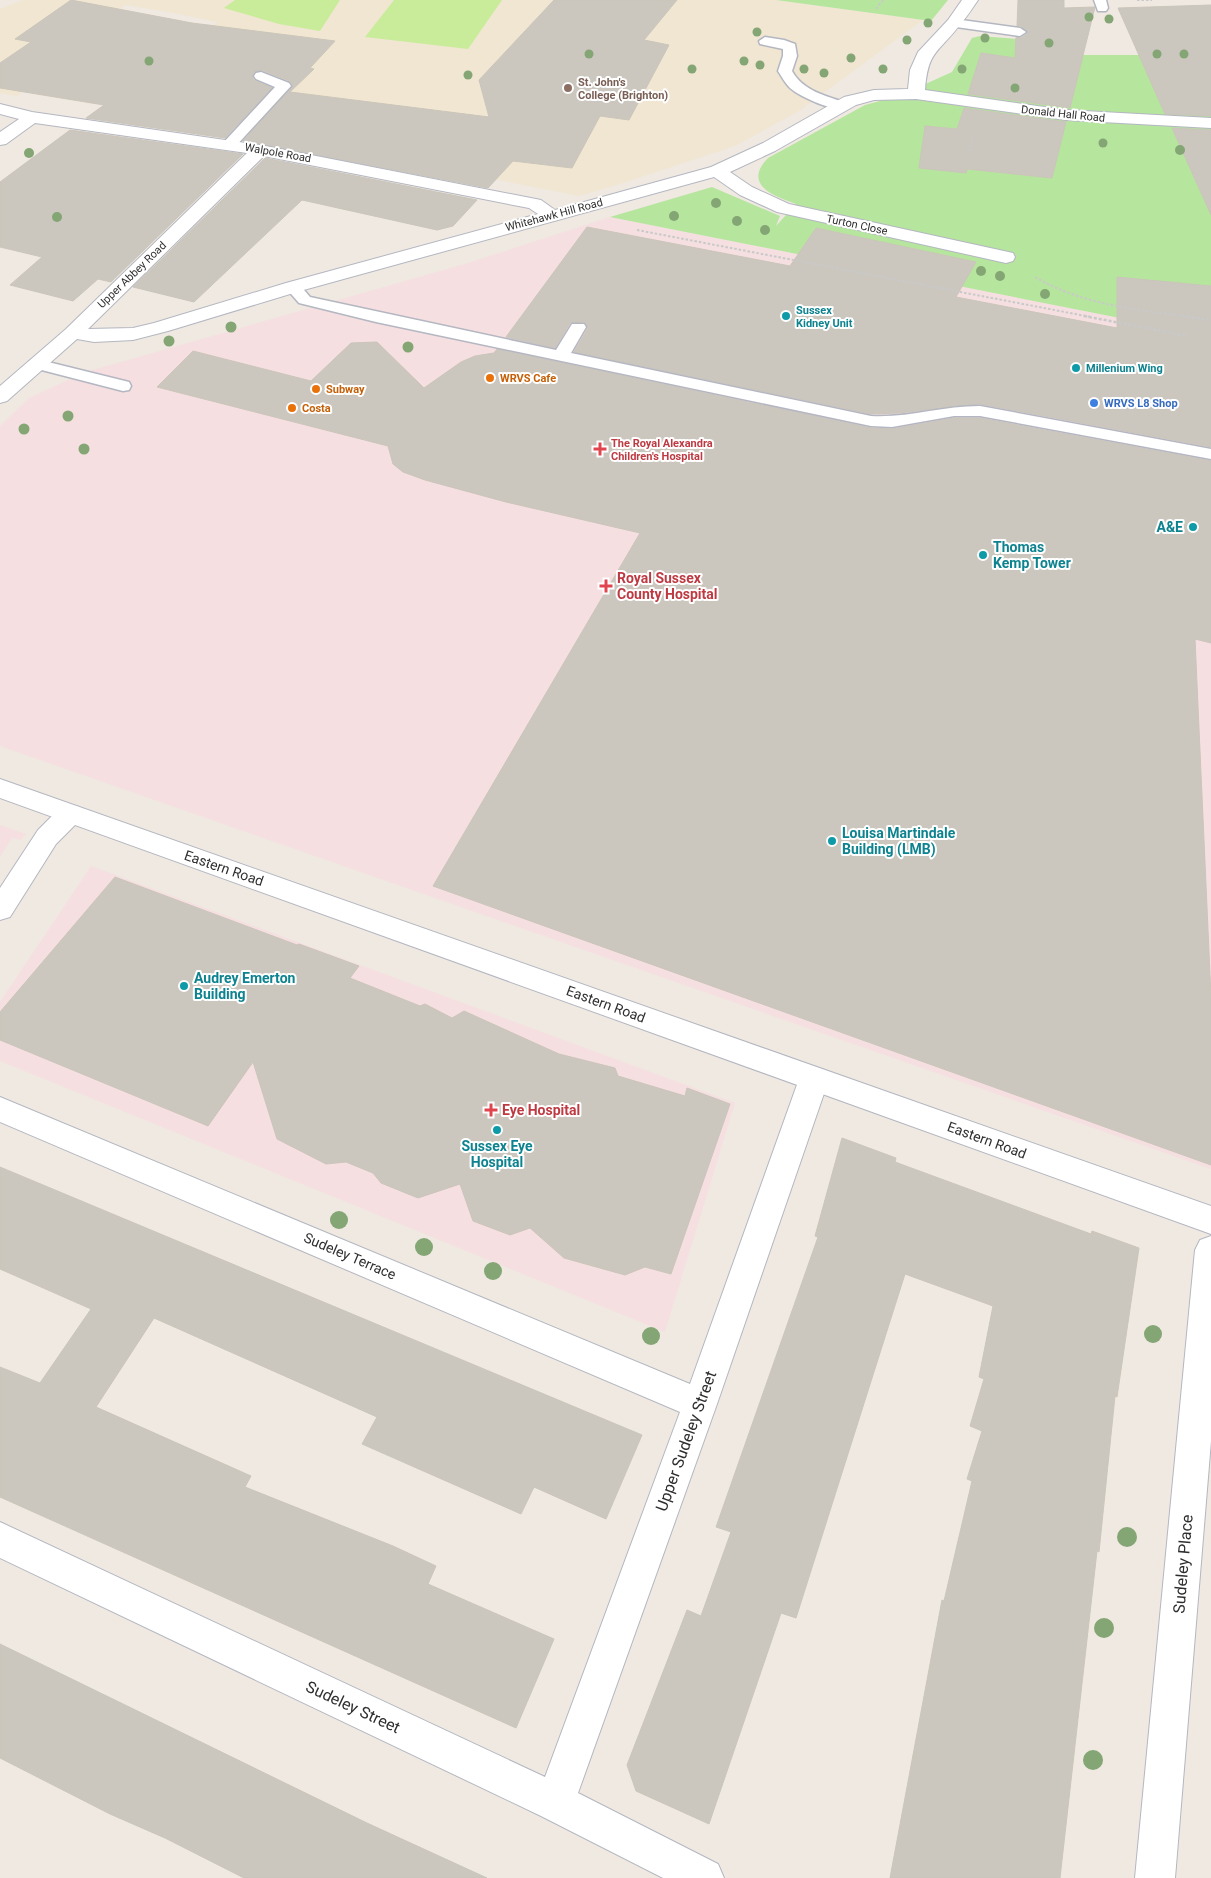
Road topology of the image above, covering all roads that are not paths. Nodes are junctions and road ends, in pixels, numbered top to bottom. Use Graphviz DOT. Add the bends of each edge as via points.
graph roads {
  1 [pos="970,0"];
  2 [pos="954,23"];
  3 [pos="1020,32"];
  4 [pos="766,41"];
  5 [pos="260,76"];
  6 [pos="916,94"];
  7 [pos="842,106"];
  8 [pos="0,110"];
  9 [pos="32,117"];
  10 [pos="1211,123"];
  11 [pos="0,140"];
  12 [pos="229,145"];
  13 [pos="260,150"];
  14 [pos="717,171"];
  15 [pos="550,215"];
  16 [pos="1006,257"];
  17 [pos="294,287"];
  18 [pos="578,327"];
  19 [pos="73,333"];
  20 [pos="561,356"];
  21 [pos="36,364"];
  22 [pos="123,386"];
  23 [pos="0,397"];
  24 [pos="1211,454"];
  25 [pos="0,788"];
  26 [pos="70,814"];
  27 [pos="0,910"];
  28 [pos="814,1080"];
  29 [pos="0,1109"];
  30 [pos="1211,1220"];
  31 [pos="1211,1250"];
  32 [pos="700,1404"];
  33 [pos="0,1540"];
  34 [pos="555,1802"];
  35 [pos="704,1878"];
  36 [pos="1154,1878"];
  1 -- 2 [label="street"];
  2 -- 3 [label="lane"];
  2 -- 6 [label="street" via="922,59"];
  4 -- 7 [label="lane" via="790,47 785,72 794,85 803,92"];
  5 -- 12 [label="lane" via="284,86"];
  6 -- 7 [label="street, Whitehawk Hill Road" via="874,95"];
  6 -- 10 [label="street, Donald Hall Road" via="1076,116"];
  7 -- 14 [label="street, Whitehawk Hill Road" via="769,147"];
  8 -- 9 [label="street, Walpole Road"];
  9 -- 11 [label="street"];
  9 -- 12 [label="street, Walpole Road"];
  12 -- 13 [label="street, Walpole Road"];
  13 -- 15 [label="street, Walpole Road" via="530,203 541,206"];
  13 -- 19 [label="street, Upper Abbey Road"];
  14 -- 15 [label="street, Whitehawk Hill Road"];
  14 -- 16 [label="street, Turton Close" via="746,191 783,208"];
  15 -- 17 [label="street, Whitehawk Hill Road"];
  17 -- 19 [label="street, Whitehawk Hill Road" via="133,334 94,336"];
  17 -- 20 [label="lane" via="306,300 424,320"];
  18 -- 20 [label="lane"];
  19 -- 21 [label="street, Upper Abbey Road"];
  20 -- 24 [label="lane" via="882,422 954,411 980,411"];
  21 -- 22 [label="lane"];
  21 -- 23 [label="street, Upper Abbey Road"];
  25 -- 26 [label="street, Eastern Road"];
  26 -- 27 [label="street" via="47,837"];
  26 -- 28 [label="street, Eastern Road"];
  28 -- 30 [label="street, Eastern Road"];
  28 -- 32 [label="street, Upper Sudeley Street"];
  29 -- 32 [label="street, Sudeley Terrace"];
  31 -- 36 [label="street, Sudeley Place"];
  32 -- 34 [label="street, Upper Sudeley Street"];
  33 -- 34 [label="street, Sudeley Street"];
  34 -- 35 [label="street, Sudeley Street"];
}
